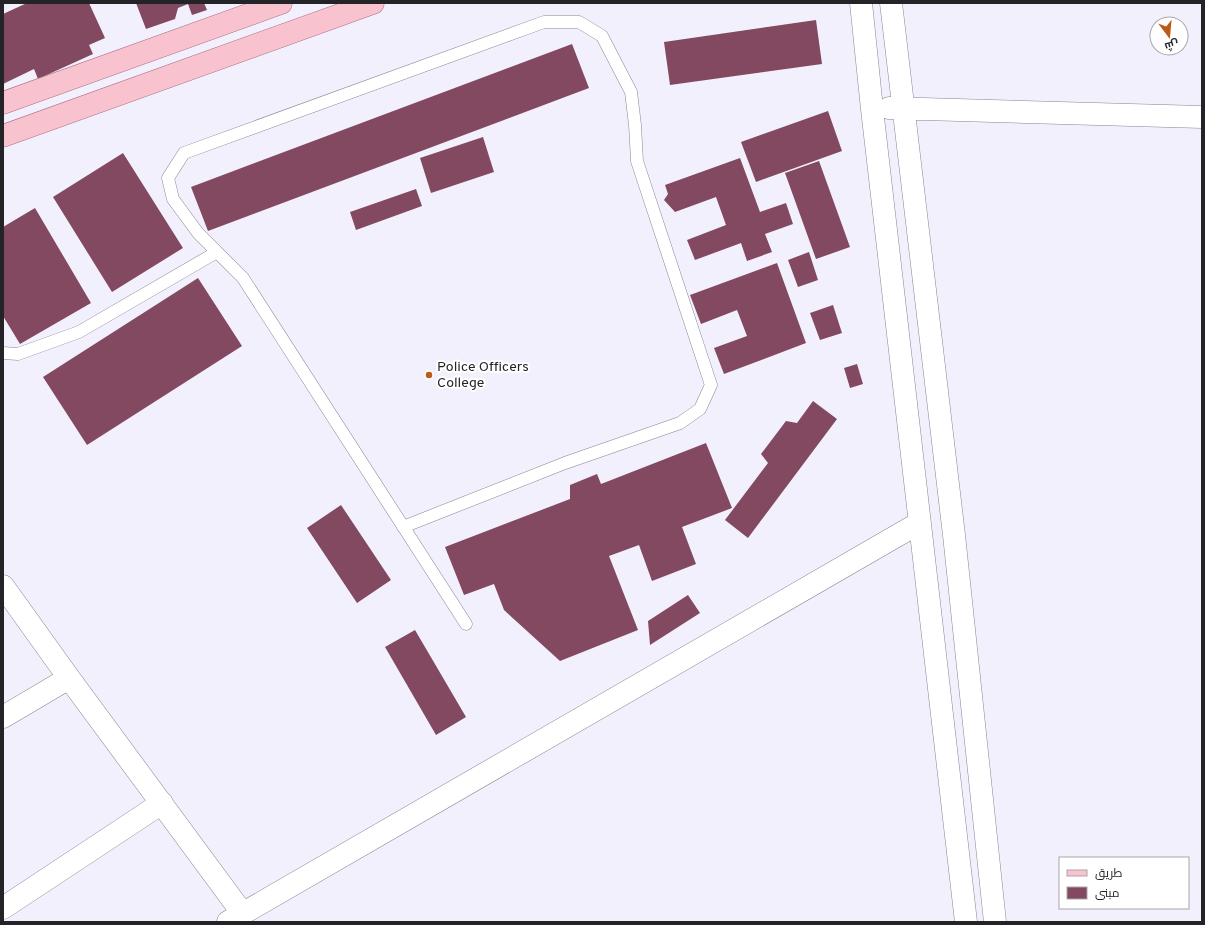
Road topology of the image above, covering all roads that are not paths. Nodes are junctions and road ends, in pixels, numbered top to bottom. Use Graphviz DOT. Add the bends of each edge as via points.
graph roads {
  1 [pos="281,3"];
  2 [pos="373,3"];
  3 [pos="861,3"];
  4 [pos="891,3"];
  5 [pos="3,103"];
  6 [pos="903,108"];
  7 [pos="872,109"];
  8 [pos="1202,117"];
  9 [pos="3,136"];
  10 [pos="216,252"];
  11 [pos="3,353"];
  12 [pos="920,523"];
  13 [pos="403,527"];
  14 [pos="3,586"];
  15 [pos="466,624"];
  16 [pos="69,678"];
  17 [pos="3,717"];
  18 [pos="162,803"];
  19 [pos="3,908"];
  20 [pos="236,918"];
  21 [pos="966,922"];
  22 [pos="995,922"];
  1 -- 5 [label="main road"];
  2 -- 9 [label="main road"];
  3 -- 7 [label="street"];
  4 -- 6 [label="street"];
  6 -- 7 [label="street"];
  6 -- 8 [label="street"];
  6 -- 22 [label="street" via="954,535"];
  7 -- 12 [label="street"];
  10 -- 11 [label="lane" via="79,332 18,354"];
  10 -- 13 [label="lane" via="243,278"];
  10 -- 13 [label="lane" via="198,233 173,199 168,178 184,154 544,22 579,22 602,36 631,92 637,161 711,385 700,409 680,423 565,463"];
  12 -- 20 [label="street"];
  12 -- 21 [label="street"];
  13 -- 15 [label="lane"];
  14 -- 16 [label="street"];
  16 -- 17 [label="street"];
  16 -- 18 [label="street"];
  18 -- 19 [label="street"];
  18 -- 20 [label="street"];
}
